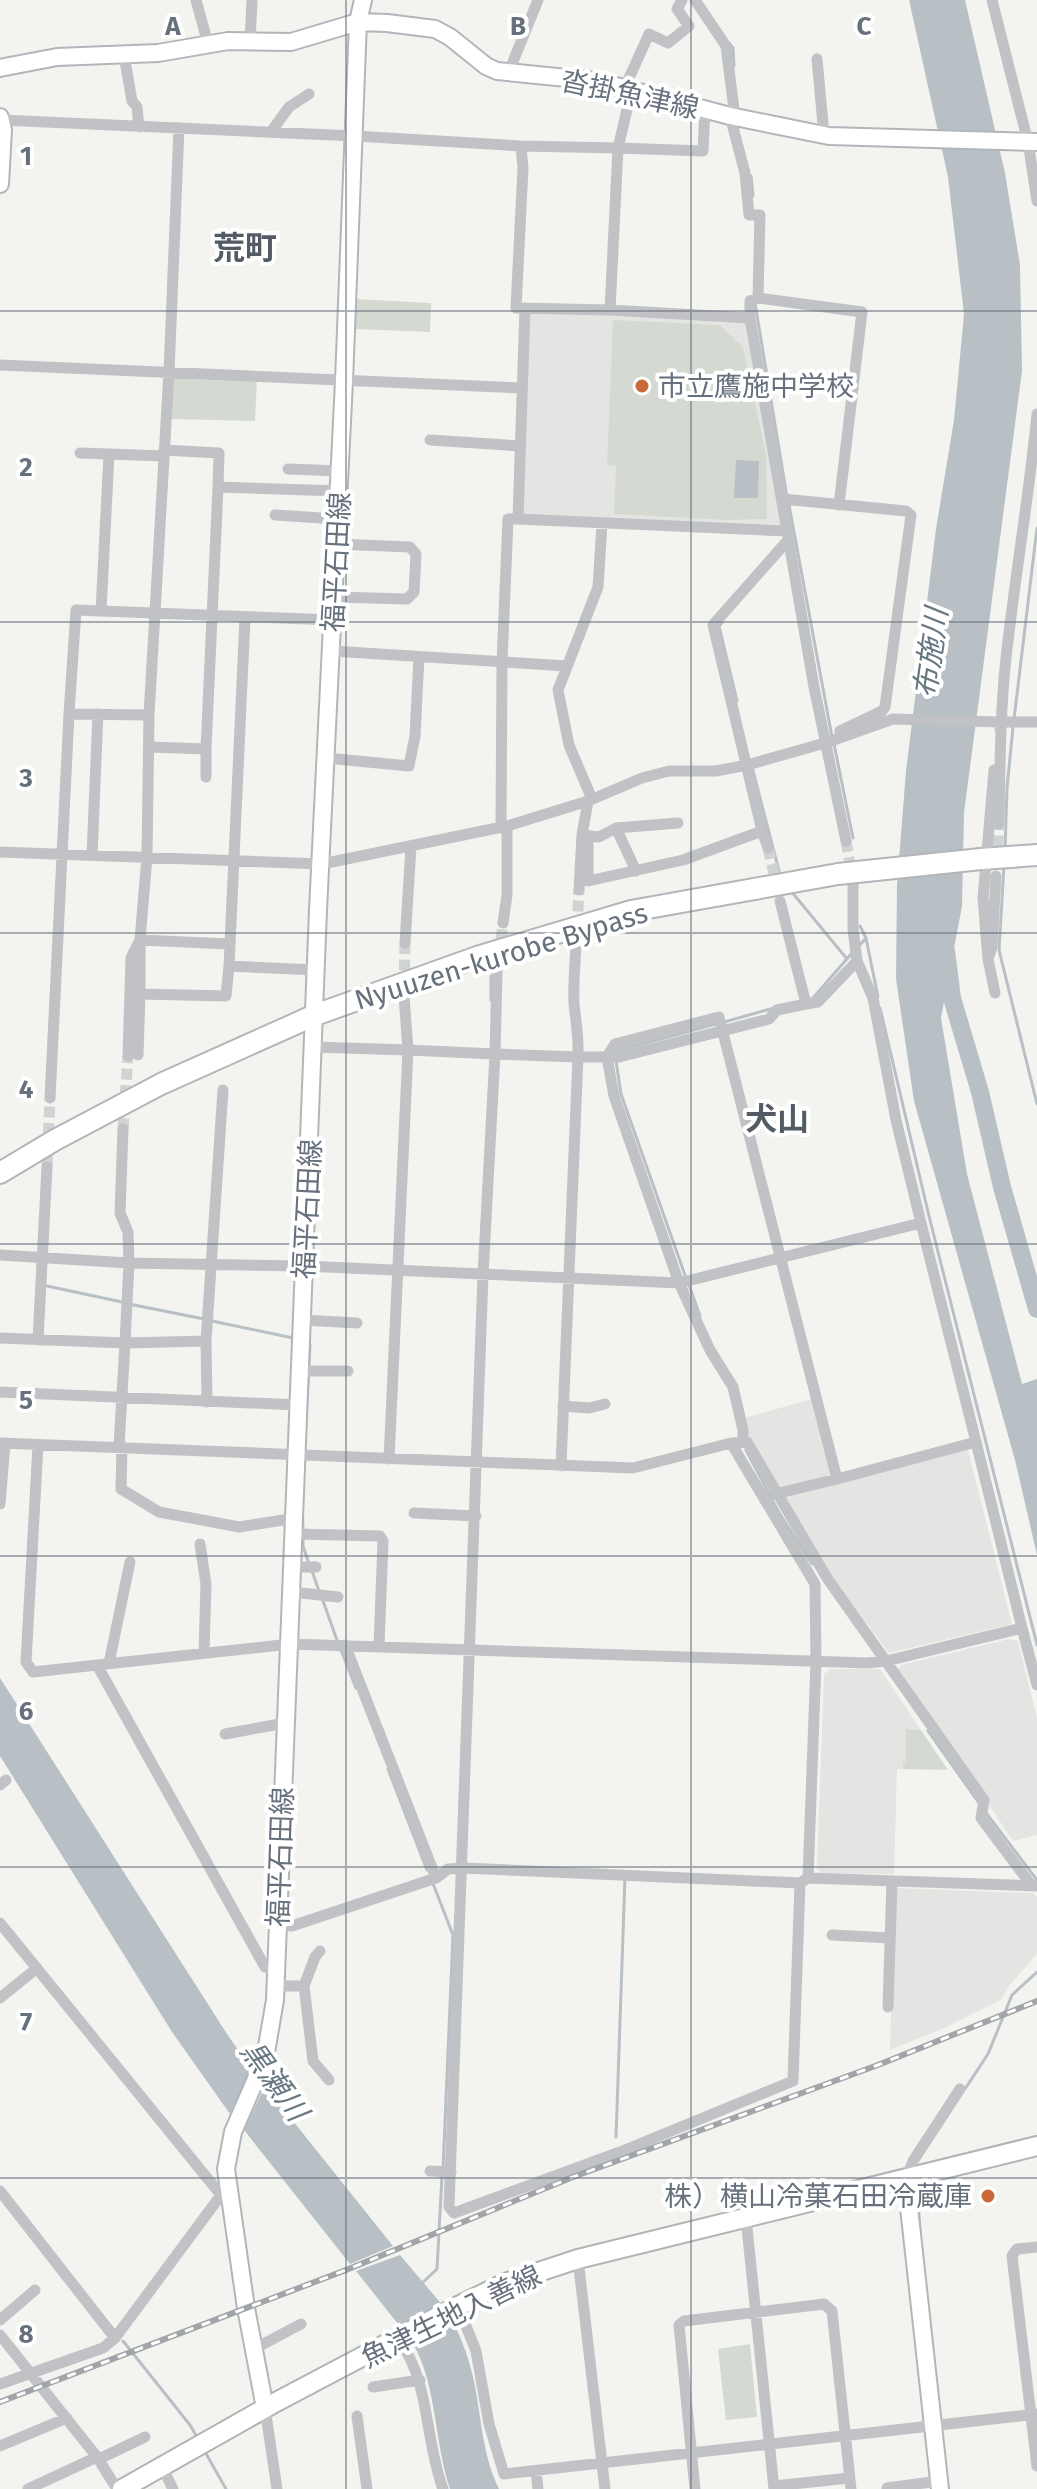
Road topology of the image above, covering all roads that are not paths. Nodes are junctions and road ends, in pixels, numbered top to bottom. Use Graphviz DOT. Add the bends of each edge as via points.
graph roads {
  1 [pos="196,0"];
  2 [pos="252,0"];
  3 [pos="363,0"];
  4 [pos="538,0"];
  5 [pos="682,0"];
  6 [pos="695,0"];
  7 [pos="992,0"];
  8 [pos="358,22"];
  9 [pos="250,42"];
  10 [pos="208,44"];
  11 [pos="124,55"];
  12 [pos="817,59"];
  13 [pos="0,68"];
  14 [pos="508,74"];
  15 [pos="628,88"];
  16 [pos="309,94"];
  17 [pos="705,109"];
  18 [pos="732,116"];
  19 [pos="0,118"];
  20 [pos="139,127"];
  21 [pos="179,128"];
  22 [pos="271,132"];
  23 [pos="824,135"];
  24 [pos="355,136"];
  25 [pos="1033,142"];
  26 [pos="521,146"];
  27 [pos="618,148"];
  28 [pos="0,184"];
  29 [pos="1037,201"];
  30 [pos="758,298"];
  31 [pos="525,308"];
  32 [pos="610,310"];
  33 [pos="750,318"];
  34 [pos="0,365"];
  35 [pos="169,372"];
  36 [pos="344,381"];
  37 [pos="522,388"];
  38 [pos="1037,414"];
  39 [pos="430,440"];
  40 [pos="520,446"];
  41 [pos="80,453"];
  42 [pos="164,453"];
  43 [pos="109,454"];
  44 [pos="288,469"];
  45 [pos="340,471"];
  46 [pos="218,487"];
  47 [pos="1037,489"];
  48 [pos="339,491"];
  49 [pos="783,499"];
  50 [pos="1028,499"];
  51 [pos="839,505"];
  52 [pos="275,515"];
  53 [pos="337,519"];
  54 [pos="518,519"];
  55 [pos="602,524"];
  56 [pos="788,535"];
  57 [pos="336,544"];
  58 [pos="334,597"];
  59 [pos="101,611"];
  60 [pos="156,614"];
  61 [pos="212,617"];
  62 [pos="245,618"];
  63 [pos="333,620"];
  64 [pos="332,651"];
  65 [pos="419,657"];
  66 [pos="502,662"];
  67 [pos="567,666"];
  68 [pos="69,714"];
  69 [pos="98,714"];
  70 [pos="149,715"];
  71 [pos="997,722"];
  72 [pos="1037,722"];
  73 [pos="842,738"];
  74 [pos="825,743"];
  75 [pos="150,747"];
  76 [pos="206,749"];
  77 [pos="326,758"];
  78 [pos="747,765"];
  79 [pos="206,777"];
  80 [pos="590,800"];
  81 [pos="678,823"];
  82 [pos="999,824"];
  83 [pos="504,827"];
  84 [pos="616,828"];
  85 [pos="762,831"];
  86 [pos="585,836"];
  87 [pos="846,841"];
  88 [pos="411,847"];
  89 [pos="768,848"];
  90 [pos="0,852"];
  91 [pos="63,854"];
  92 [pos="92,855"];
  93 [pos="1037,855"];
  94 [pos="147,857"];
  95 [pos="233,861"];
  96 [pos="322,864"];
  97 [pos="988,864"];
  98 [pos="636,871"];
  99 [pos="846,879"];
  100 [pos="579,890"];
  101 [pos="780,901"];
  102 [pos="503,923"];
  103 [pos="140,940"];
  104 [pos="405,943"];
  105 [pos="229,944"];
  106 [pos="576,945"];
  107 [pos="988,959"];
  108 [pos="857,961"];
  109 [pos="229,966"];
  110 [pos="316,970"];
  111 [pos="497,973"];
  112 [pos="995,993"];
  113 [pos="140,994"];
  114 [pos="404,996"];
  115 [pos="806,1004"];
  116 [pos="315,1015"];
  117 [pos="723,1030"];
  118 [pos="313,1047"];
  119 [pos="408,1050"];
  120 [pos="495,1054"];
  121 [pos="578,1057"];
  122 [pos="607,1057"];
  123 [pos="223,1090"];
  124 [pos="50,1098"];
  125 [pos="123,1129"];
  126 [pos="47,1167"];
  127 [pos="0,1173"];
  128 [pos="921,1223"];
  129 [pos="0,1255"];
  130 [pos="43,1256"];
  131 [pos="780,1258"];
  132 [pos="129,1263"];
  133 [pos="212,1266"];
  134 [pos="304,1266"];
  135 [pos="397,1270"];
  136 [pos="483,1275"];
  137 [pos="568,1277"];
  138 [pos="679,1283"];
  139 [pos="302,1320"];
  140 [pos="357,1323"];
  141 [pos="0,1338"];
  142 [pos="38,1340"];
  143 [pos="206,1341"];
  144 [pos="125,1343"];
  145 [pos="301,1371"];
  146 [pos="348,1371"];
  147 [pos="0,1392"];
  148 [pos="122,1399"];
  149 [pos="207,1402"];
  150 [pos="605,1404"];
  151 [pos="299,1405"];
  152 [pos="563,1406"];
  153 [pos="737,1442"];
  154 [pos="976,1442"];
  155 [pos="2,1443"];
  156 [pos="38,1445"];
  157 [pos="120,1446"];
  158 [pos="298,1455"];
  159 [pos="389,1459"];
  160 [pos="478,1461"];
  161 [pos="561,1466"];
  162 [pos="837,1479"];
  163 [pos="775,1494"];
  164 [pos="0,1504"];
  165 [pos="414,1513"];
  166 [pos="476,1516"];
  167 [pos="296,1526"];
  168 [pos="200,1544"];
  169 [pos="130,1562"];
  170 [pos="294,1567"];
  171 [pos="316,1567"];
  172 [pos="292,1592"];
  173 [pos="338,1597"];
  174 [pos="1022,1628"];
  175 [pos="290,1644"];
  176 [pos="345,1645"];
  177 [pos="379,1646"];
  178 [pos="471,1650"];
  179 [pos="204,1653"];
  180 [pos="886,1661"];
  181 [pos="816,1662"];
  182 [pos="103,1664"];
  183 [pos="1037,1685"];
  184 [pos="285,1723"];
  185 [pos="225,1734"];
  186 [pos="463,1868"];
  187 [pos="436,1878"];
  188 [pos="804,1880"];
  189 [pos="892,1882"];
  190 [pos="1034,1886"];
  191 [pos="0,1923"];
  192 [pos="278,1925"];
  193 [pos="832,1935"];
  194 [pos="890,1938"];
  195 [pos="320,1951"];
  196 [pos="37,1968"];
  197 [pos="276,1977"];
  198 [pos="304,1986"];
  199 [pos="0,1998"];
  200 [pos="888,2007"];
  201 [pos="329,2080"];
  202 [pos="960,2089"];
  203 [pos="1037,2146"];
  204 [pos="430,2171"];
  205 [pos="451,2172"];
  206 [pos="906,2180"];
  207 [pos="0,2191"];
  208 [pos="225,2194"];
  209 [pos="746,2218"];
  210 [pos="1037,2247"];
  211 [pos="578,2259"];
  212 [pos="35,2290"];
  213 [pos="454,2308"];
  214 [pos="756,2312"];
  215 [pos="0,2320"];
  216 [pos="301,2324"];
  217 [pos="0,2335"];
  218 [pos="401,2337"];
  219 [pos="115,2338"];
  220 [pos="254,2349"];
  221 [pos="31,2374"];
  222 [pos="420,2380"];
  223 [pos="0,2384"];
  224 [pos="373,2387"];
  225 [pos="265,2408"];
  226 [pos="1034,2414"];
  227 [pos="357,2416"];
  228 [pos="67,2418"];
  229 [pos="933,2427"];
  230 [pos="845,2436"];
  231 [pos="145,2437"];
  232 [pos="0,2446"];
  233 [pos="771,2446"];
  234 [pos="691,2453"];
  235 [pos="98,2458"];
  236 [pos="601,2463"];
  237 [pos="162,2466"];
  238 [pos="1037,2466"];
  239 [pos="536,2471"];
  240 [pos="504,2474"];
  241 [pos="850,2484"];
  242 [pos="939,2485"];
  243 [pos="774,2488"];
  244 [pos="887,2488"];
  245 [pos="28,2489"];
  246 [pos="120,2489"];
  247 [pos="173,2489"];
  248 [pos="277,2489"];
  249 [pos="367,2489"];
  250 [pos="443,2489"];
  251 [pos="510,2489"];
  252 [pos="538,2489"];
  253 [pos="605,2489"];
  254 [pos="695,2489"];
  1 -- 10 [label="street"];
  2 -- 9 [label="street"];
  3 -- 8 [label="main road, 福平石田線"];
  4 -- 14 [label="street"];
  5 -- 15 [label="street" via="677,9 689,26 668,43 649,34"];
  6 -- 18 [label="street" via="726,46"];
  7 -- 25 [label="street"];
  8 -- 9 [label="main road, 沓掛魚津線" via="291,42"];
  8 -- 14 [label="main road, 沓掛魚津線" via="435,29 486,66"];
  8 -- 24 [label="main road, 福平石田線"];
  9 -- 10 [label="main road, 沓掛魚津線"];
  10 -- 11 [label="main road, 沓掛魚津線"];
  11 -- 13 [label="main road, 沓掛魚津線" via="57,57"];
  11 -- 20 [label="street"];
  12 -- 23 [label="street"];
  14 -- 15 [label="main road, 沓掛魚津線" via="563,76"];
  15 -- 17 [label="main road, 沓掛魚津線"];
  15 -- 27 [label="street"];
  16 -- 22 [label="street" via="289,107"];
  17 -- 18 [label="main road, 沓掛魚津線"];
  17 -- 27 [label="street" via="703,151"];
  18 -- 23 [label="main road, 沓掛魚津線"];
  18 -- 30 [label="street" via="749,215 760,215"];
  19 -- 20 [label="street"];
  19 -- 28 [label="main road"];
  20 -- 21 [label="street"];
  21 -- 22 [label="street"];
  21 -- 35 [label="street"];
  22 -- 24 [label="street"];
  23 -- 25 [label="main road, 沓掛魚津線"];
  24 -- 26 [label="street"];
  24 -- 36 [label="main road, 福平石田線"];
  25 -- 29 [label="street"];
  26 -- 27 [label="street"];
  26 -- 31 [label="street" via="516,308"];
  27 -- 32 [label="street"];
  30 -- 33 [label="street" via="750,301"];
  30 -- 51 [label="street" via="862,312"];
  31 -- 32 [label="street"];
  31 -- 37 [label="street"];
  32 -- 33 [label="street"];
  33 -- 49 [label="street"];
  34 -- 35 [label="street"];
  35 -- 36 [label="street"];
  35 -- 42 [label="street"];
  36 -- 37 [label="street"];
  36 -- 45 [label="main road, 福平石田線"];
  37 -- 40 [label="street"];
  38 -- 50 [label="street"];
  39 -- 40 [label="street"];
  40 -- 54 [label="street"];
  41 -- 43 [label="street"];
  42 -- 43 [label="street"];
  42 -- 46 [label="street" via="219,453"];
  42 -- 60 [label="street"];
  43 -- 59 [label="street"];
  44 -- 45 [label="street"];
  45 -- 48 [label="main road, 福平石田線"];
  46 -- 48 [label="street"];
  46 -- 61 [label="street"];
  47 -- 50 [label="street"];
  48 -- 53 [label="main road, 福平石田線"];
  49 -- 51 [label="street"];
  49 -- 56 [label="street"];
  50 -- 71 [label="street"];
  51 -- 73 [label="street" via="911,515 885,707 840,731"];
  52 -- 53 [label="street"];
  53 -- 57 [label="main road, 福平石田線"];
  54 -- 55 [label="street"];
  54 -- 66 [label="street" via="508,519"];
  55 -- 56 [label="street"];
  55 -- 67 [label="street" via="598,587"];
  56 -- 74 [label="street"];
  56 -- 78 [label="street" via="713,625"];
  57 -- 58 [label="main road, 福平石田線"];
  57 -- 58 [label="street" via="410,547 416,554 414,592 407,599"];
  58 -- 63 [label="main road, 福平石田線"];
  59 -- 60 [label="street"];
  59 -- 68 [label="street" via="76,610"];
  60 -- 61 [label="street"];
  60 -- 70 [label="street"];
  61 -- 62 [label="street"];
  61 -- 76 [label="street"];
  62 -- 63 [label="street"];
  62 -- 95 [label="street"];
  63 -- 64 [label="main road, 福平石田線"];
  64 -- 65 [label="street"];
  64 -- 77 [label="main road, 福平石田線"];
  65 -- 66 [label="street"];
  65 -- 77 [label="street" via="409,766"];
  66 -- 67 [label="street"];
  66 -- 83 [label="street"];
  67 -- 80 [label="street" via="558,702"];
  68 -- 69 [label="street"];
  68 -- 91 [label="street"];
  69 -- 70 [label="street"];
  69 -- 92 [label="street"];
  70 -- 75 [label="street"];
  71 -- 72 [label="street"];
  71 -- 73 [label="street" via="901,718"];
  71 -- 82 [label="street"];
  71 -- 97 [label="street"];
  73 -- 74 [label="street"];
  74 -- 78 [label="street"];
  74 -- 87 [label="street"];
  75 -- 76 [label="street"];
  75 -- 94 [label="street"];
  76 -- 79 [label="street"];
  77 -- 96 [label="main road, 福平石田線"];
  78 -- 80 [label="street" via="669,771"];
  78 -- 85 [label="street"];
  80 -- 83 [label="street"];
  80 -- 86 [label="street"];
  81 -- 84 [label="street"];
  83 -- 88 [label="street"];
  83 -- 102 [label="street"];
  84 -- 86 [label="street" via="599,837"];
  84 -- 98 [label="street"];
  85 -- 89 [label="street"];
  85 -- 98 [label="street"];
  86 -- 98 [label="street" via="588,881"];
  86 -- 100 [label="street"];
  88 -- 96 [label="street"];
  88 -- 104 [label="street"];
  90 -- 91 [label="street"];
  91 -- 92 [label="street"];
  91 -- 124 [label="street"];
  92 -- 94 [label="street"];
  93 -- 97 [label="highway, Nyuuzen-kurobe Bypass"];
  94 -- 95 [label="street"];
  94 -- 103 [label="street"];
  95 -- 96 [label="street"];
  95 -- 105 [label="street"];
  96 -- 110 [label="main road, 福平石田線"];
  97 -- 99 [label="highway, Nyuuzen-kurobe Bypass, bridge"];
  97 -- 107 [label="street" via="983,898"];
  97 -- 107 [label="street"];
  99 -- 108 [label="street"];
  99 -- 116 [label="highway, Nyuuzen-kurobe Bypass" via="631,911 480,956"];
  101 -- 115 [label="street"];
  103 -- 105 [label="street"];
  103 -- 113 [label="street"];
  103 -- 113 [label="street" via="131,958 133,1055"];
  105 -- 109 [label="street"];
  106 -- 121 [label="street"];
  107 -- 112 [label="street"];
  108 -- 115 [label="street" via="818,1002"];
  108 -- 128 [label="street" via="873,998"];
  109 -- 110 [label="street"];
  109 -- 113 [label="street" via="226,996"];
  110 -- 116 [label="main road, 福平石田線"];
  111 -- 120 [label="street"];
  114 -- 119 [label="street"];
  115 -- 117 [label="street"];
  116 -- 118 [label="main road, 福平石田線"];
  116 -- 127 [label="highway, Nyuuzen-kurobe Bypass" via="161,1084"];
  117 -- 122 [label="street"];
  117 -- 131 [label="street"];
  118 -- 119 [label="street"];
  118 -- 134 [label="main road, 福平石田線"];
  119 -- 120 [label="street"];
  119 -- 135 [label="street"];
  120 -- 121 [label="street"];
  120 -- 136 [label="street"];
  121 -- 122 [label="street"];
  121 -- 137 [label="street"];
  122 -- 138 [label="street" via="614,1096"];
  123 -- 133 [label="street"];
  125 -- 132 [label="street" via="120,1213 128,1232"];
  126 -- 130 [label="street"];
  128 -- 131 [label="street"];
  128 -- 154 [label="street"];
  129 -- 130 [label="street"];
  130 -- 132 [label="street"];
  130 -- 142 [label="street"];
  131 -- 138 [label="street"];
  131 -- 162 [label="street"];
  132 -- 133 [label="street"];
  132 -- 144 [label="street"];
  133 -- 134 [label="street"];
  133 -- 143 [label="street"];
  134 -- 135 [label="street"];
  134 -- 139 [label="main road, 福平石田線"];
  135 -- 136 [label="street"];
  135 -- 159 [label="street"];
  136 -- 137 [label="street"];
  136 -- 160 [label="street"];
  137 -- 138 [label="street"];
  137 -- 152 [label="street"];
  138 -- 153 [label="street" via="733,1387 743,1430"];
  139 -- 140 [label="street"];
  139 -- 145 [label="main road, 福平石田線"];
  141 -- 142 [label="street"];
  142 -- 144 [label="street"];
  143 -- 144 [label="street"];
  143 -- 149 [label="street"];
  144 -- 148 [label="street"];
  145 -- 146 [label="street"];
  145 -- 151 [label="main road, 福平石田線"];
  147 -- 148 [label="street"];
  148 -- 149 [label="street"];
  148 -- 157 [label="street"];
  149 -- 151 [label="street"];
  150 -- 152 [label="street"];
  151 -- 158 [label="main road, 福平石田線"];
  152 -- 161 [label="street"];
  153 -- 161 [label="street" via="633,1468"];
  153 -- 163 [label="street" via="747,1442"];
  153 -- 181 [label="street" via="815,1584"];
  154 -- 162 [label="street"];
  154 -- 174 [label="street"];
  155 -- 156 [label="street"];
  155 -- 164 [label="street"];
  156 -- 157 [label="street"];
  156 -- 182 [label="street" via="26,1662 33,1672"];
  157 -- 158 [label="street"];
  157 -- 167 [label="street" via="121,1489 159,1512 239,1527"];
  158 -- 159 [label="street"];
  158 -- 167 [label="main road, 福平石田線"];
  159 -- 160 [label="street"];
  160 -- 161 [label="street"];
  160 -- 166 [label="street"];
  162 -- 163 [label="street"];
  163 -- 180 [label="street"];
  165 -- 166 [label="street"];
  166 -- 178 [label="street"];
  167 -- 170 [label="main road, 福平石田線"];
  167 -- 177 [label="street" via="380,1536"];
  168 -- 179 [label="street" via="206,1584"];
  169 -- 182 [label="street"];
  170 -- 171 [label="street"];
  170 -- 172 [label="main road, 福平石田線"];
  172 -- 173 [label="street"];
  172 -- 175 [label="main road, 福平石田線"];
  174 -- 180 [label="street"];
  174 -- 183 [label="street"];
  175 -- 176 [label="street"];
  175 -- 179 [label="street"];
  175 -- 184 [label="main road, 福平石田線"];
  176 -- 177 [label="street"];
  176 -- 187 [label="street"];
  177 -- 178 [label="street"];
  178 -- 181 [label="street"];
  178 -- 186 [label="street"];
  179 -- 182 [label="street"];
  180 -- 181 [label="street"];
  180 -- 190 [label="street" via="984,1800 981,1818"];
  181 -- 188 [label="street"];
  182 -- 197 [label="street" via="265,1967"];
  184 -- 185 [label="street"];
  184 -- 192 [label="main road, 福平石田線"];
  186 -- 187 [label="street" via="448,1869"];
  186 -- 188 [label="street"];
  186 -- 205 [label="street"];
  187 -- 192 [label="street" via="292,1926"];
  188 -- 189 [label="street"];
  188 -- 205 [label="street" via="793,2081 454,2213 449,2207"];
  189 -- 190 [label="street"];
  189 -- 194 [label="street"];
  191 -- 196 [label="street"];
  192 -- 197 [label="main road, 福平石田線"];
  193 -- 194 [label="street"];
  194 -- 200 [label="street"];
  195 -- 198 [label="street"];
  196 -- 199 [label="street"];
  196 -- 208 [label="street"];
  197 -- 198 [label="street"];
  197 -- 208 [label="main road, 福平石田線" via="265,2058 233,2132"];
  198 -- 201 [label="street" via="313,2061"];
  202 -- 206 [label="street"];
  203 -- 206 [label="main road, 魚津生地入善線"];
  204 -- 205 [label="street"];
  206 -- 209 [label="main road, 魚津生地入善線"];
  206 -- 229 [label="main road"];
  207 -- 219 [label="street"];
  208 -- 219 [label="street"];
  208 -- 220 [label="main road, 福平石田線"];
  209 -- 211 [label="main road, 魚津生地入善線"];
  209 -- 214 [label="street"];
  210 -- 226 [label="street" via="1017,2249 1012,2256"];
  211 -- 213 [label="main road, 魚津生地入善線" via="505,2283"];
  211 -- 236 [label="street"];
  212 -- 215 [label="street"];
  213 -- 218 [label="main road, 魚津生地入善線"];
  213 -- 240 [label="street" via="476,2351"];
  214 -- 230 [label="street" via="824,2304 832,2311"];
  214 -- 233 [label="street"];
  214 -- 234 [label="street" via="679,2325"];
  216 -- 220 [label="street"];
  217 -- 221 [label="street"];
  218 -- 222 [label="street"];
  218 -- 225 [label="main road, 魚津生地入善線"];
  219 -- 221 [label="street" via="103,2348"];
  220 -- 225 [label="main road, 福平石田線"];
  221 -- 223 [label="street"];
  221 -- 228 [label="street"];
  222 -- 224 [label="street"];
  222 -- 250 [label="street"];
  225 -- 237 [label="main road, 魚津生地入善線"];
  225 -- 248 [label="street"];
  226 -- 229 [label="street"];
  226 -- 238 [label="street"];
  227 -- 249 [label="street"];
  228 -- 232 [label="street"];
  228 -- 235 [label="street"];
  229 -- 230 [label="street"];
  229 -- 242 [label="main road"];
  230 -- 233 [label="street"];
  230 -- 241 [label="street"];
  231 -- 235 [label="street"];
  233 -- 234 [label="street"];
  233 -- 243 [label="street"];
  234 -- 236 [label="street"];
  234 -- 254 [label="street"];
  235 -- 245 [label="street"];
  235 -- 246 [label="street"];
  236 -- 239 [label="street"];
  236 -- 253 [label="street"];
  237 -- 246 [label="main road, 魚津生地入善線"];
  237 -- 247 [label="street"];
  239 -- 240 [label="street"];
  239 -- 252 [label="street"];
  240 -- 251 [label="street"];
  241 -- 243 [label="street"];
  242 -- 244 [label="street"];
}
